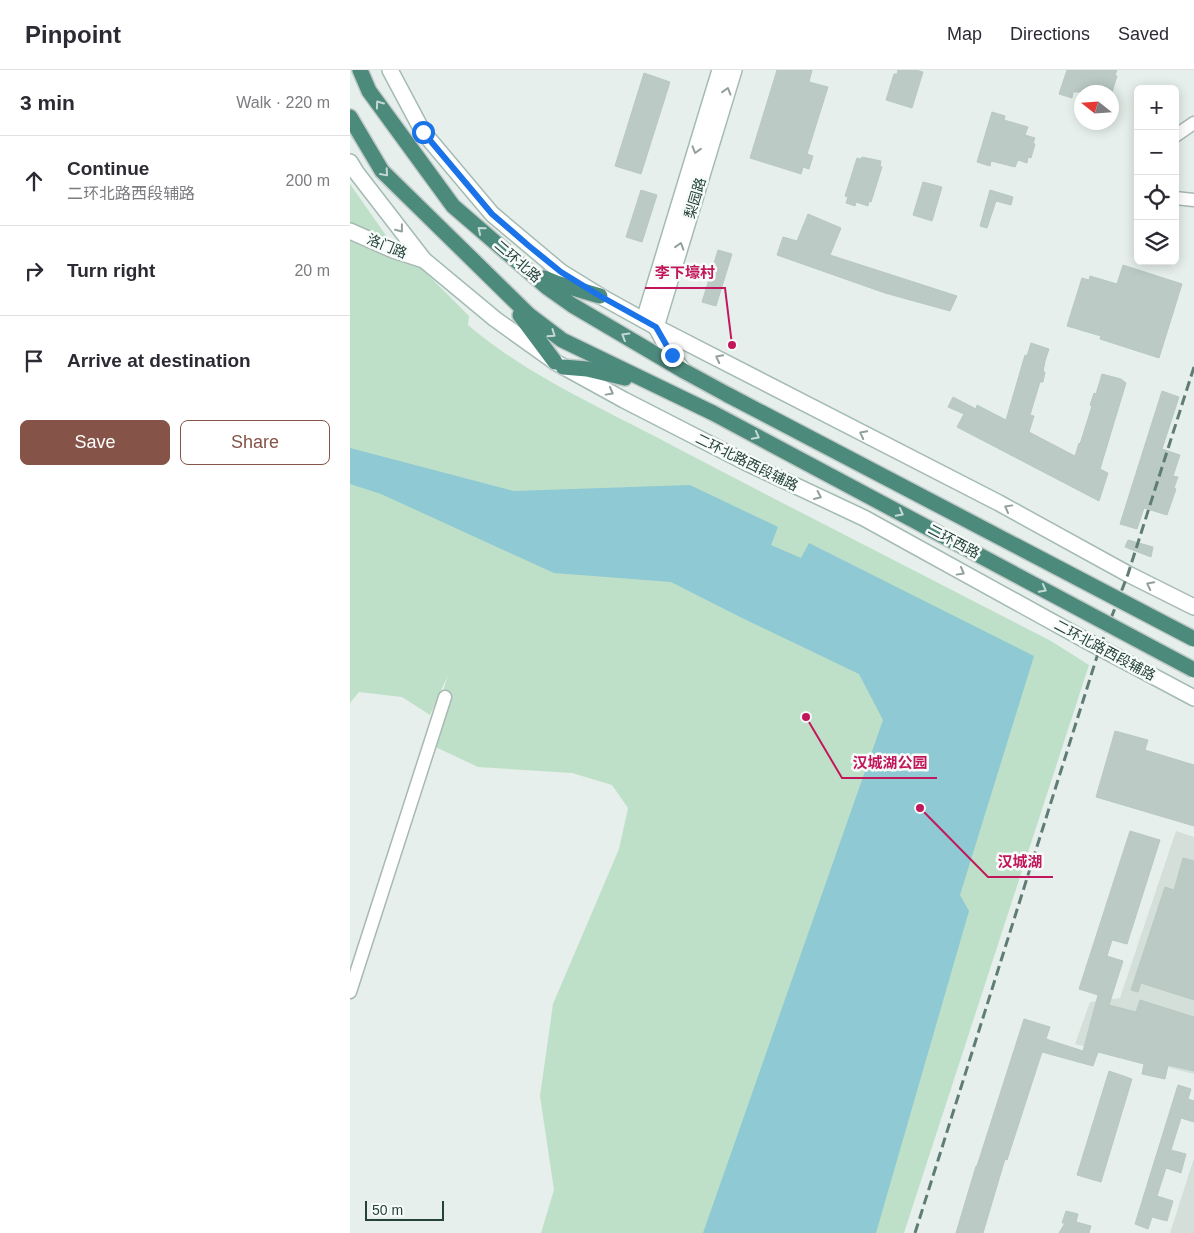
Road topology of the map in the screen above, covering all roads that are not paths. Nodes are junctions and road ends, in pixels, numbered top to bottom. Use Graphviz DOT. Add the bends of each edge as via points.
graph roads {
  1 [pos="360,70"];
  2 [pos="390,70"];
  3 [pos="720,70"];
  4 [pos="734,70"];
  5 [pos="350,117"];
  6 [pos="1194,124"];
  7 [pos="1179,133"];
  8 [pos="350,162"];
  9 [pos="1179,198"];
  10 [pos="1194,200"];
  11 [pos="350,231"];
  12 [pos="424,260"];
  13 [pos="527,268"];
  14 [pos="498,285"];
  15 [pos="600,296"];
  16 [pos="650,323"];
  17 [pos="559,364"];
  18 [pos="684,371"];
  19 [pos="652,383"];
  20 [pos="728,395"];
  21 [pos="1194,607"];
  22 [pos="1194,639"];
  23 [pos="1194,670"];
  24 [pos="445,697"];
  25 [pos="1194,698"];
  26 [pos="350,992"];
  13 -- 1 [label="highway, 二环北路, one-way" via="453,206 369,91"];
  2 -- 15 [label="main road" via="423,132 492,214 561,272"];
  3 -- 16 [label="main road, 梨园路, one-way"];
  16 -- 4 [label="main road, 梨园路, one-way"];
  5 -- 14 [label="highway, one-way" via="382,171"];
  6 -- 7 [label="street"];
  8 -- 12 [label="main road, 二环北路西段辅路, one-way"];
  9 -- 10 [label="street"];
  11 -- 12 [label="main road, 洛门路"];
  12 -- 17 [label="main road, 二环北路西段辅路" via="495,320"];
  13 -- 15 [label="highway" via="556,283"];
  18 -- 13 [label="highway, 二环北路, one-way" via="572,305"];
  14 -- 17 [label="highway"];
  14 -- 19 [label="highway, one-way" via="529,315 562,340"];
  15 -- 16 [label="main road"];
  16 -- 18 [label="main road"];
  21 -- 16 [label="main road, one-way"];
  17 -- 19 [label="highway"];
  17 -- 25 [label="main road, 二环北路西段辅路, one-way" via="736,458 864,518"];
  18 -- 20 [label="highway, 二环北路"];
  19 -- 23 [label="highway, 二环西路, one-way, bridge" via="714,413"];
  20 -- 22 [label="highway, 二环西路, bridge"];
  24 -- 26 [label="street"];
}
